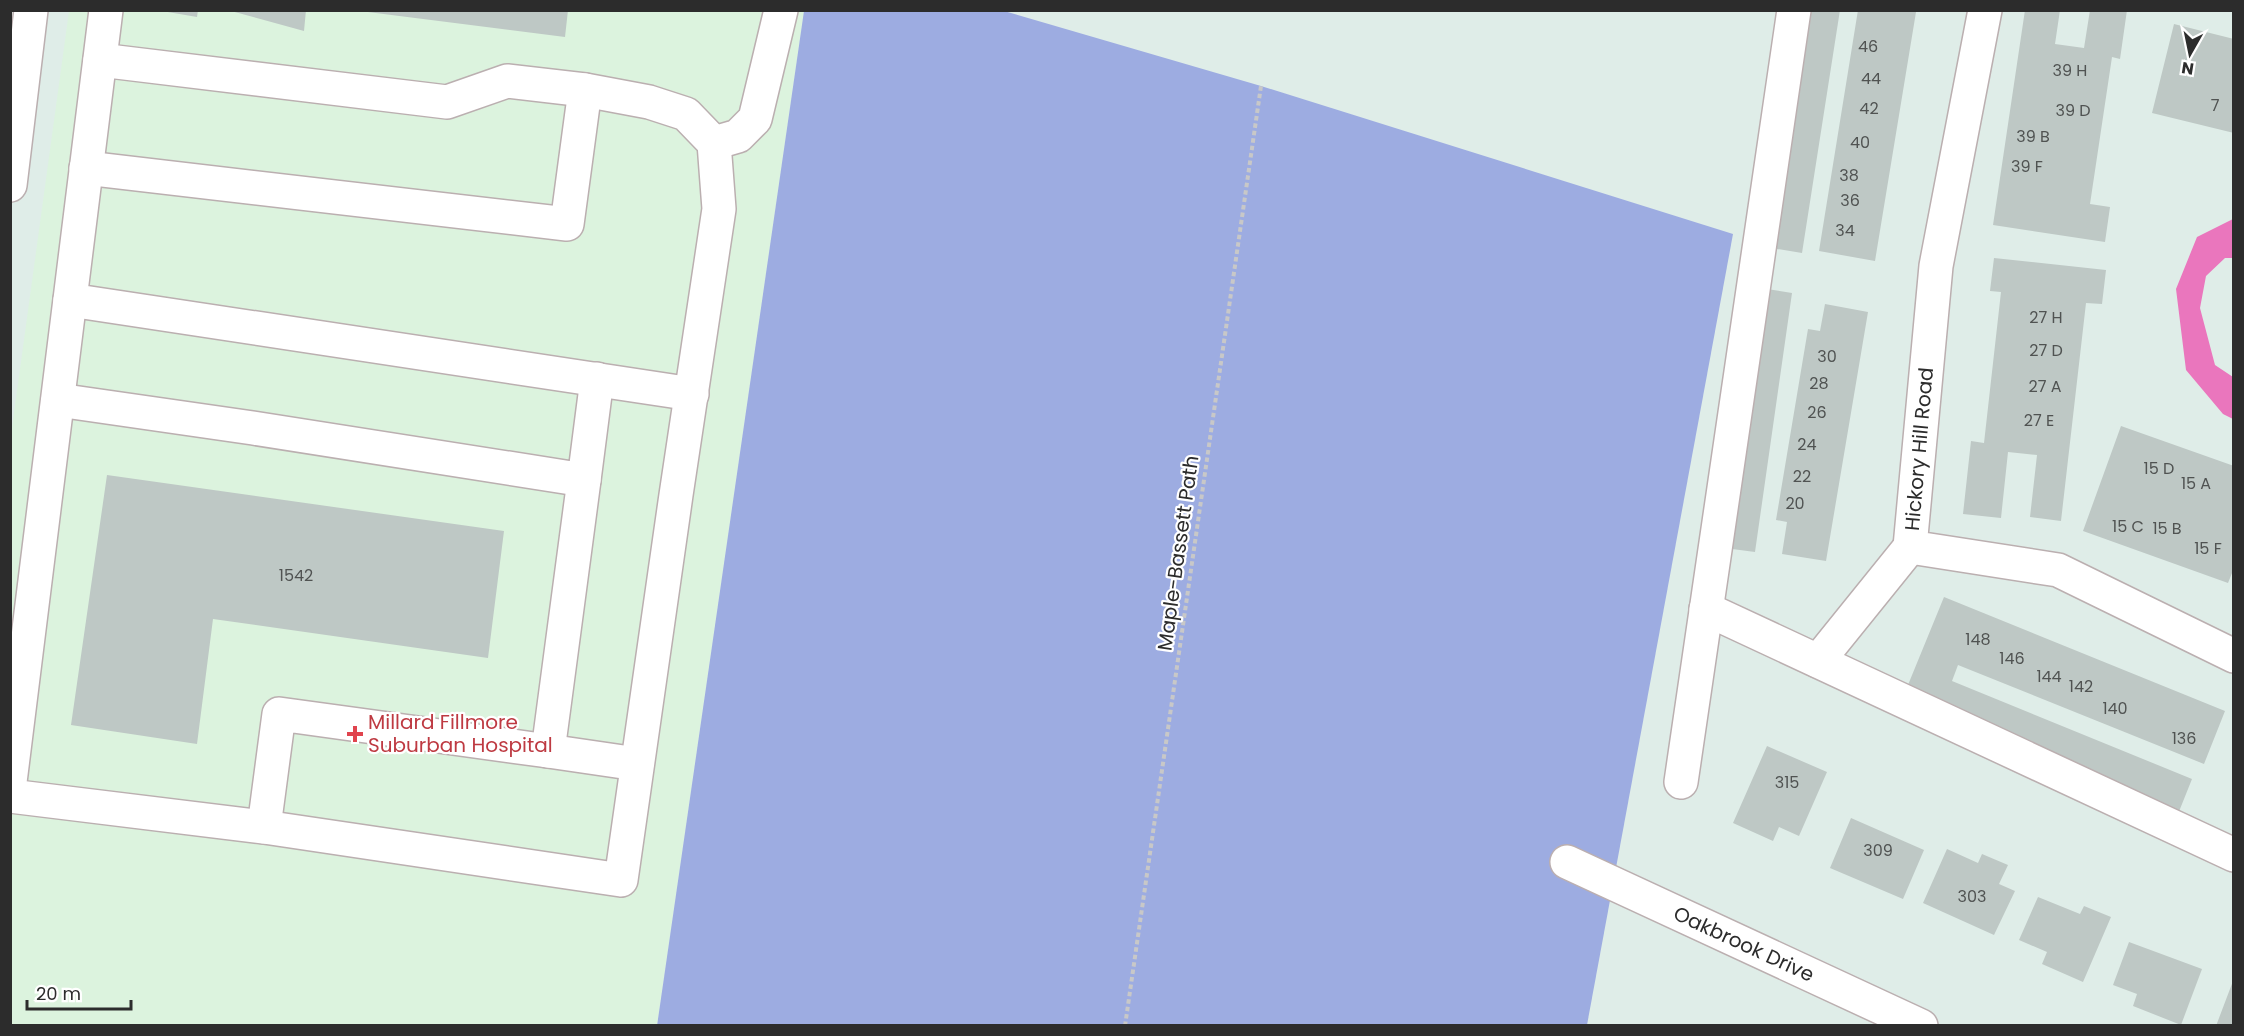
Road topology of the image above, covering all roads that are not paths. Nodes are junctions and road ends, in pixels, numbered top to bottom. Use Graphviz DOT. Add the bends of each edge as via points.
graph roads {
  1 [pos="31,10"];
  2 [pos="106,10"];
  3 [pos="781,10"];
  4 [pos="1794,10"];
  5 [pos="1985,10"];
  6 [pos="100,60"];
  7 [pos="585,90"];
  8 [pos="714,143"];
  9 [pos="87,168"];
  10 [pos="10,186"];
  11 [pos="70,300"];
  12 [pos="597,379"];
  13 [pos="692,394"];
  14 [pos="58,400"];
  15 [pos="584,480"];
  16 [pos="1910,548"];
  17 [pos="1706,609"];
  18 [pos="2234,657"];
  19 [pos="1818,661"];
  20 [pos="548,751"];
  21 [pos="637,764"];
  22 [pos="10,782"];
  23 [pos="1681,782"];
  24 [pos="10,796"];
  25 [pos="264,827"];
  26 [pos="2234,855"];
  27 [pos="1567,862"];
  28 [pos="1921,1026"];
  1 -- 10 [label="street"];
  2 -- 6 [label="street"];
  3 -- 8 [label="street" via="755,119 738,136"];
  4 -- 17 [label="street"];
  5 -- 16 [label="street, Hickory Hill Road" via="1936,266"];
  6 -- 7 [label="street" via="447,102 507,81"];
  6 -- 9 [label="street"];
  7 -- 8 [label="street" via="649,102 686,114"];
  7 -- 9 [label="street" via="567,224"];
  8 -- 13 [label="street" via="720,209"];
  9 -- 11 [label="street"];
  11 -- 12 [label="street"];
  11 -- 14 [label="street"];
  12 -- 13 [label="street"];
  12 -- 15 [label="street"];
  13 -- 21 [label="street"];
  14 -- 15 [label="street"];
  14 -- 22 [label="street"];
  15 -- 20 [label="street"];
  16 -- 18 [label="street, Hickory Hill Road" via="2058,570"];
  16 -- 19 [label="street"];
  17 -- 19 [label="street"];
  17 -- 23 [label="street"];
  19 -- 26 [label="street"];
  20 -- 21 [label="street"];
  20 -- 25 [label="street" via="279,714"];
  21 -- 25 [label="street" via="621,880"];
  24 -- 25 [label="street"];
  27 -- 28 [label="street, Oakbrook Drive"];
}
